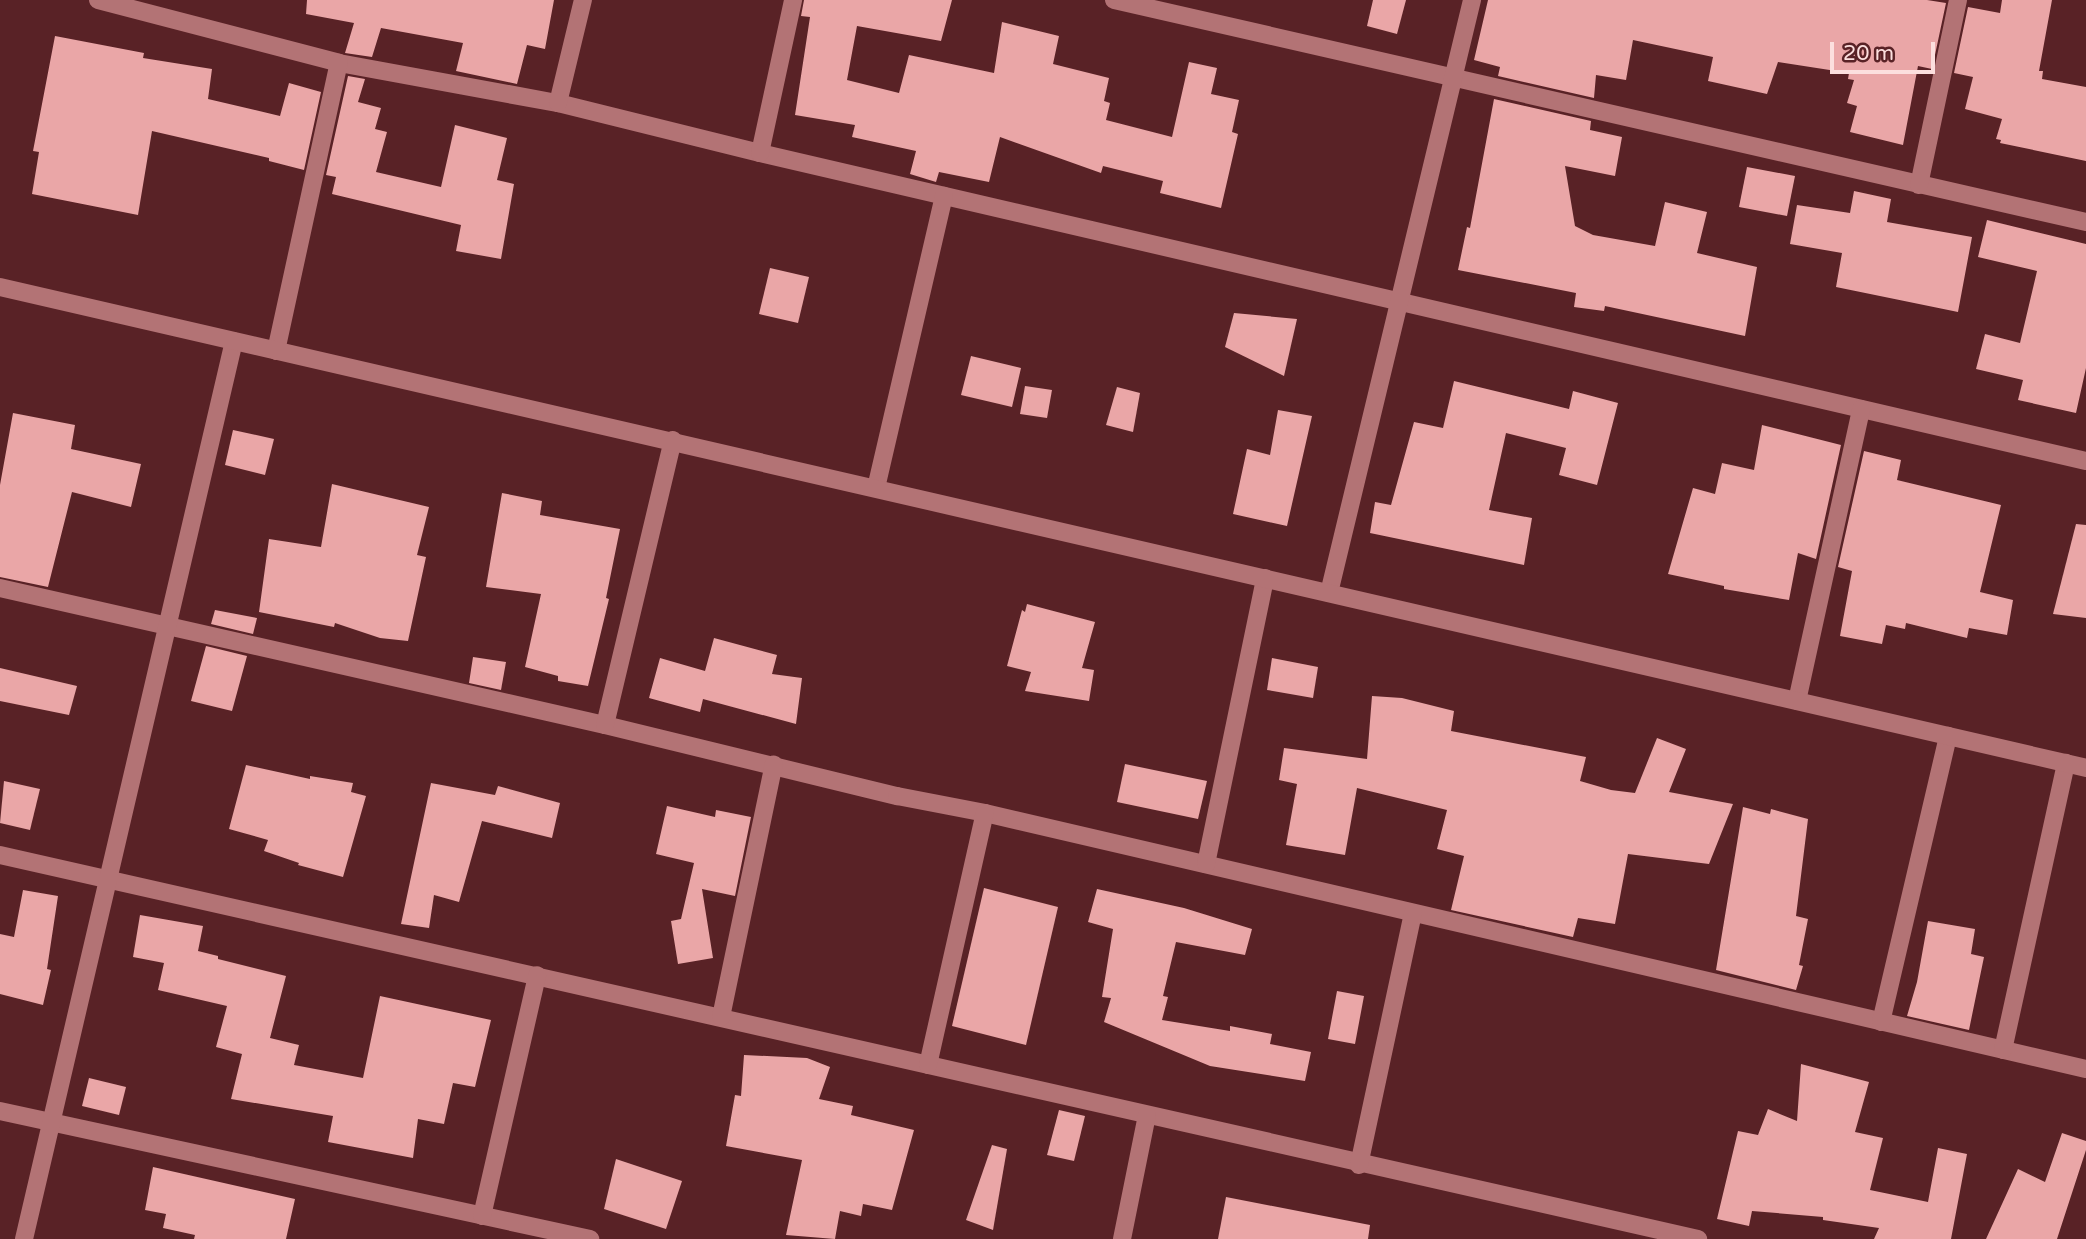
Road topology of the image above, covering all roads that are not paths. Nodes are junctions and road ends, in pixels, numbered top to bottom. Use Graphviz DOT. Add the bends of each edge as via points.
graph roads {
  1 [pos="98,0"];
  2 [pos="583,0"];
  3 [pos="793,0"];
  4 [pos="1115,0"];
  5 [pos="1472,0"];
  6 [pos="1958,0"];
  7 [pos="141,5"];
  8 [pos="339,63"];
  9 [pos="1453,79"];
  10 [pos="558,103"];
  11 [pos="760,153"];
  12 [pos="1919,185"];
  13 [pos="944,196"];
  14 [pos="2086,222"];
  15 [pos="0,287"];
  16 [pos="1399,301"];
  17 [pos="234,341"];
  18 [pos="276,351"];
  19 [pos="1861,409"];
  20 [pos="673,440"];
  21 [pos="2086,461"];
  22 [pos="876,488"];
  23 [pos="1265,578"];
  24 [pos="0,588"];
  25 [pos="1329,593"];
  26 [pos="169,626"];
  27 [pos="1797,701"];
  28 [pos="605,724"];
  29 [pos="1948,736"];
  30 [pos="2066,763"];
  31 [pos="774,764"];
  32 [pos="2086,768"];
  33 [pos="985,813"];
  34 [pos="0,855"];
  35 [pos="1206,864"];
  36 [pos="106,879"];
  37 [pos="1413,914"];
  38 [pos="537,975"];
  39 [pos="720,1017"];
  40 [pos="1881,1021"];
  41 [pos="2003,1050"];
  42 [pos="928,1065"];
  43 [pos="2086,1069"];
  44 [pos="0,1111"];
  45 [pos="1147,1115"];
  46 [pos="50,1123"];
  47 [pos="1359,1165"];
  48 [pos="482,1216"];
  49 [pos="24,1239"];
  50 [pos="590,1239"];
  51 [pos="1122,1239"];
  52 [pos="1698,1239"];
  1 -- 7 [label="street"];
  2 -- 10 [label="street"];
  3 -- 11 [label="street"];
  4 -- 9 [label="street"];
  5 -- 9 [label="street"];
  6 -- 12 [label="street"];
  7 -- 8 [label="street"];
  8 -- 10 [label="street"];
  8 -- 18 [label="street"];
  9 -- 12 [label="street"];
  9 -- 16 [label="street"];
  10 -- 11 [label="street"];
  11 -- 13 [label="street"];
  12 -- 14 [label="street"];
  13 -- 16 [label="street"];
  13 -- 22 [label="street"];
  15 -- 17 [label="street"];
  16 -- 19 [label="street"];
  16 -- 25 [label="street"];
  17 -- 18 [label="street"];
  17 -- 26 [label="street"];
  18 -- 20 [label="street"];
  19 -- 21 [label="street"];
  19 -- 27 [label="street"];
  20 -- 22 [label="street"];
  20 -- 28 [label="street"];
  22 -- 23 [label="street"];
  23 -- 25 [label="street"];
  23 -- 35 [label="street"];
  24 -- 26 [label="street"];
  25 -- 27 [label="street"];
  26 -- 28 [label="street"];
  26 -- 36 [label="street"];
  27 -- 29 [label="street"];
  28 -- 31 [label="street"];
  29 -- 30 [label="street"];
  29 -- 40 [label="street"];
  30 -- 32 [label="street"];
  30 -- 41 [label="street"];
  31 -- 33 [label="street"];
  31 -- 39 [label="street"];
  33 -- 35 [label="street"];
  33 -- 42 [label="street"];
  34 -- 36 [label="street"];
  35 -- 37 [label="street"];
  36 -- 38 [label="street"];
  36 -- 46 [label="street"];
  37 -- 40 [label="street"];
  37 -- 47 [label="street"];
  38 -- 39 [label="street"];
  38 -- 48 [label="street"];
  39 -- 42 [label="street"];
  40 -- 41 [label="street"];
  41 -- 43 [label="street"];
  42 -- 45 [label="street"];
  44 -- 46 [label="street"];
  45 -- 47 [label="street"];
  45 -- 51 [label="street"];
  46 -- 48 [label="street"];
  46 -- 49 [label="street"];
  47 -- 52 [label="street"];
  48 -- 50 [label="street"];
}
